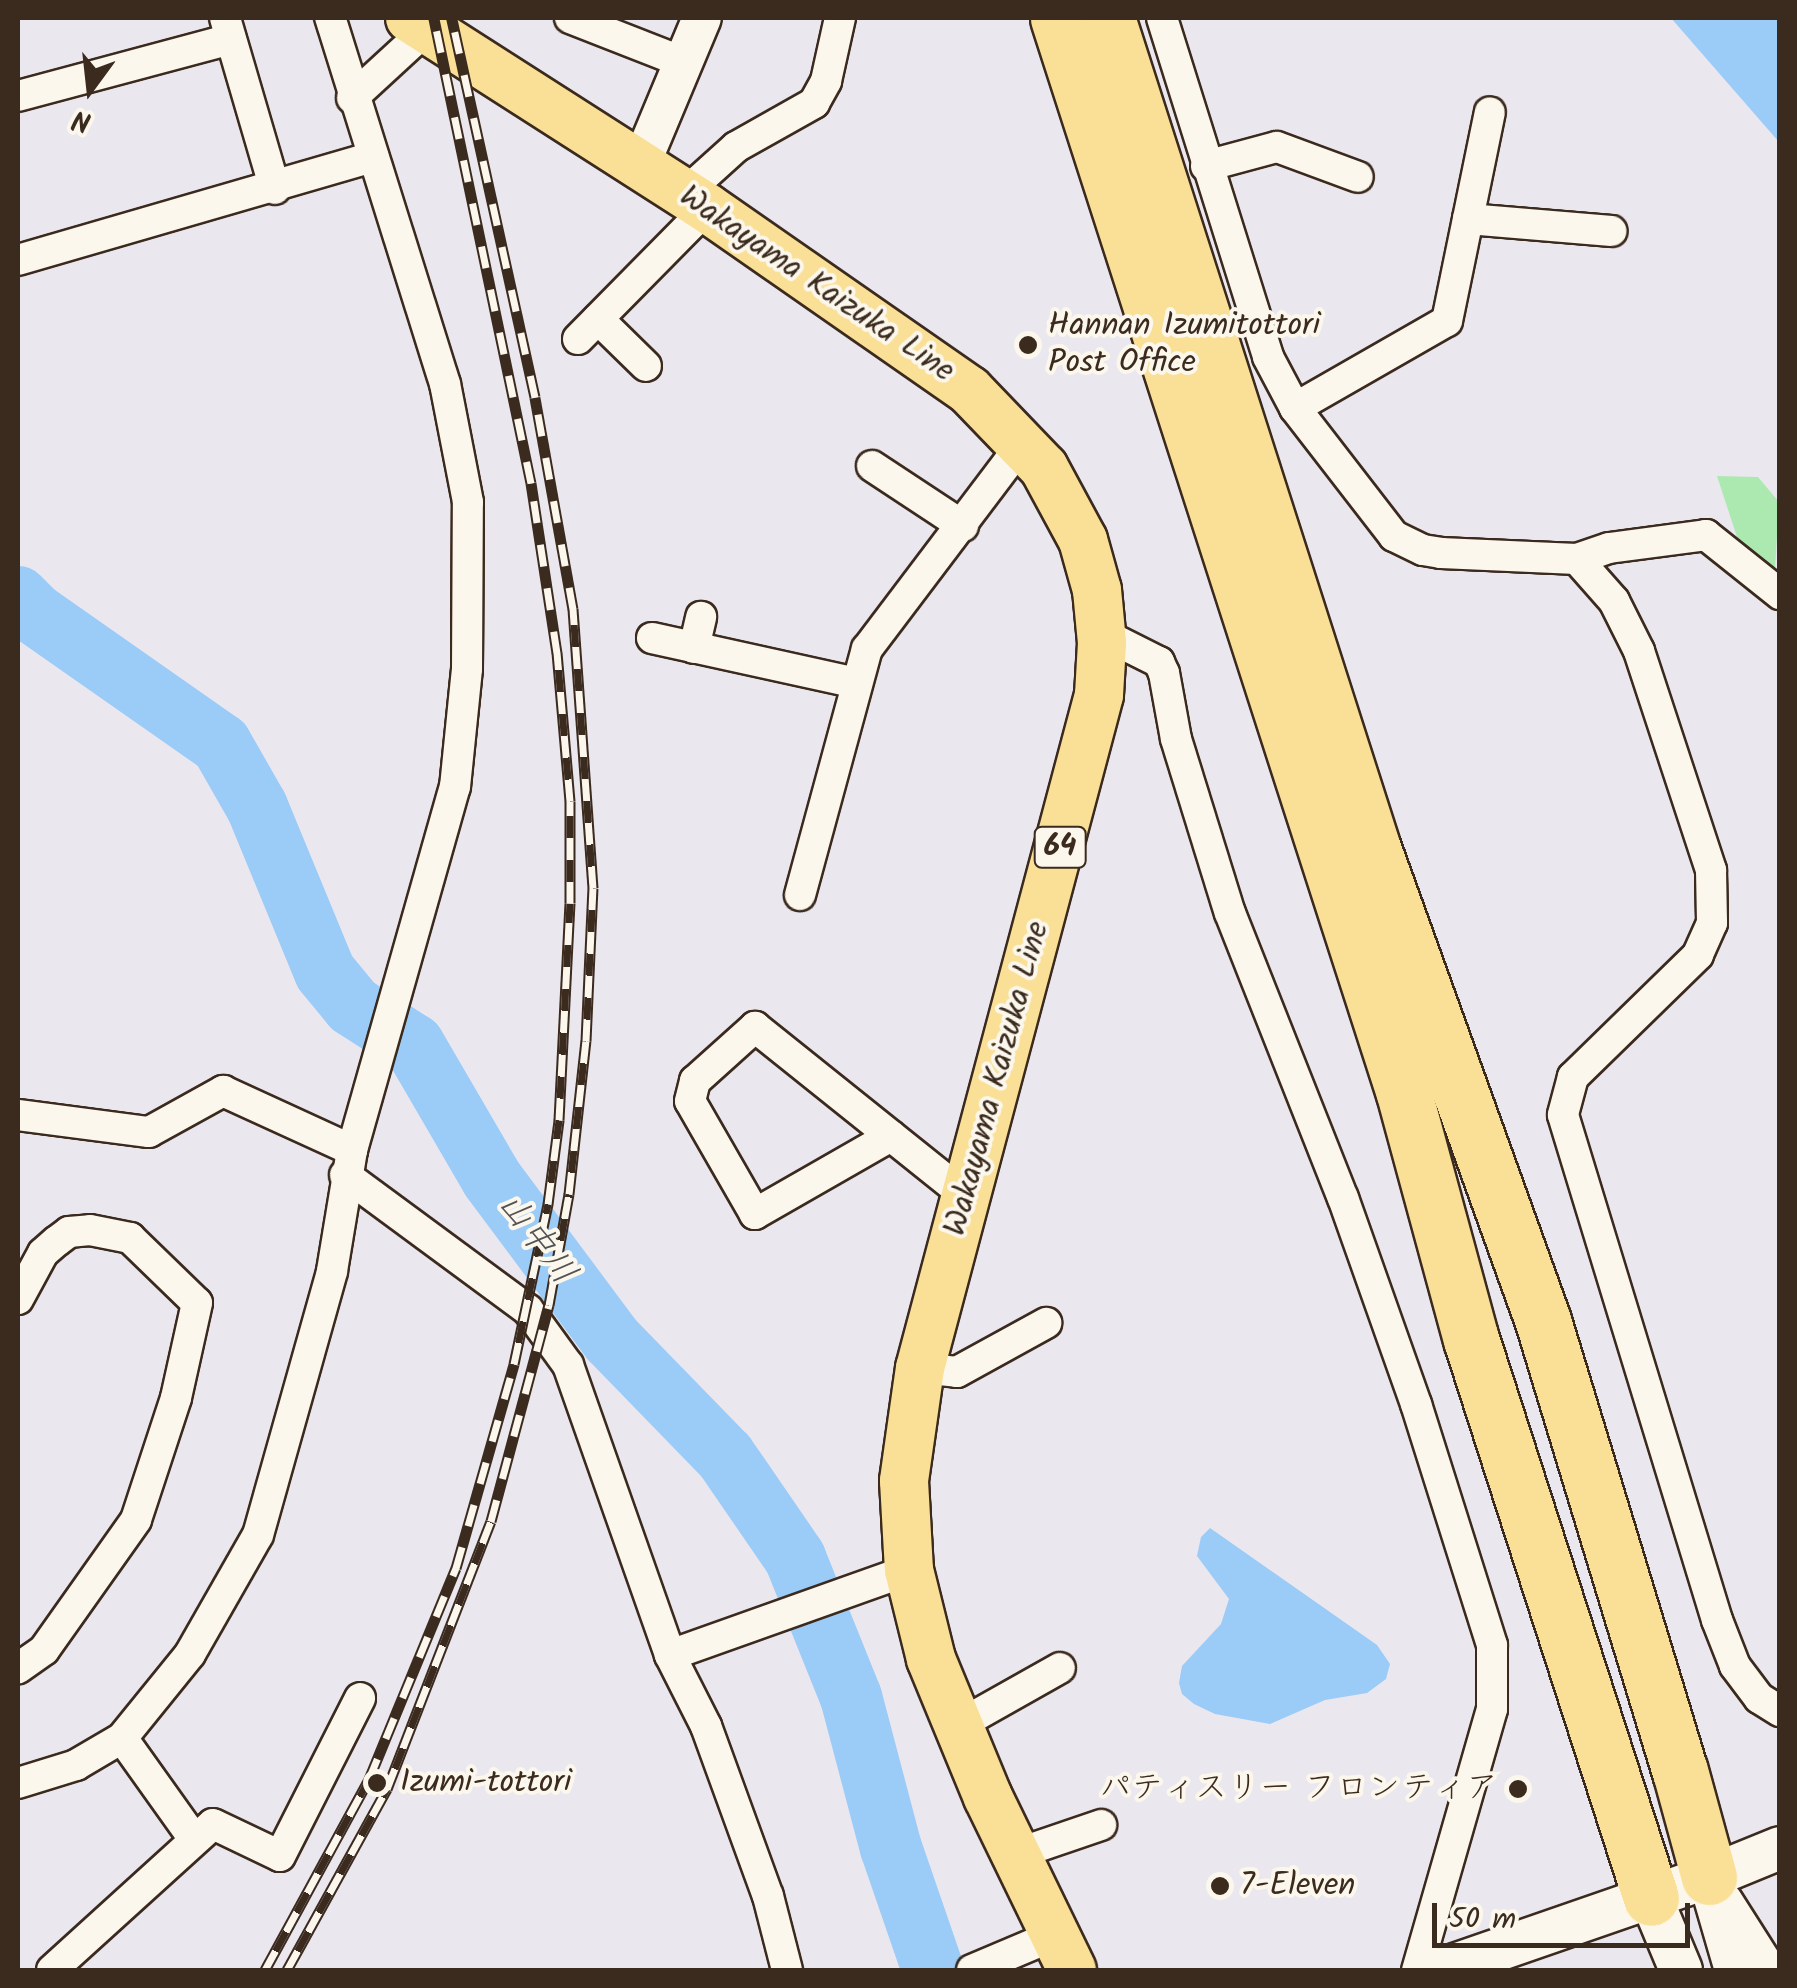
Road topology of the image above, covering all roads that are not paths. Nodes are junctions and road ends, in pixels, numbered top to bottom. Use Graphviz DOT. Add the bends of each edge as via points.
graph roads {
  1 [pos="330,18"];
  2 [pos="570,18"];
  3 [pos="702,18"];
  4 [pos="840,18"];
  5 [pos="1058,18"];
  6 [pos="1108,18"];
  7 [pos="1162,18"];
  8 [pos="418,23"];
  9 [pos="228,28"];
  10 [pos="683,62"];
  11 [pos="18,96"];
  12 [pos="352,98"];
  13 [pos="1490,112"];
  14 [pos="373,157"];
  15 [pos="640,166"];
  16 [pos="1206,166"];
  17 [pos="1358,177"];
  18 [pos="275,189"];
  19 [pos="696,201"];
  20 [pos="1468,219"];
  21 [pos="1610,231"];
  22 [pos="18,260"];
  23 [pos="646,366"];
  24 [pos="1295,408"];
  25 [pos="1023,443"];
  26 [pos="872,466"];
  27 [pos="963,526"];
  28 [pos="1577,560"];
  29 [pos="1780,594"];
  30 [pos="701,617"];
  31 [pos="1101,633"];
  32 [pos="652,638"];
  33 [pos="694,648"];
  34 [pos="857,684"];
  35 [pos="800,896"];
  36 [pos="18,1115"];
  37 [pos="892,1136"];
  38 [pos="348,1163"];
  39 [pos="967,1196"];
  40 [pos="18,1299"];
  41 [pos="1046,1323"];
  42 [pos="920,1368"];
  43 [pos="889,1576"];
  44 [pos="670,1655"];
  45 [pos="18,1668"];
  46 [pos="1060,1668"];
  47 [pos="360,1698"];
  48 [pos="1780,1711"];
  49 [pos="957,1726"];
  50 [pos="122,1738"];
  51 [pos="18,1783"];
  52 [pos="1101,1825"];
  53 [pos="194,1839"];
  54 [pos="1780,1848"];
  55 [pos="1016,1854"];
  56 [pos="1708,1877"];
  57 [pos="1651,1898"];
  58 [pos="1049,1952"];
  59 [pos="52,1970"];
  60 [pos="788,1970"];
  61 [pos="972,1970"];
  62 [pos="1418,1970"];
  63 [pos="1440,1970"];
  64 [pos="1658,1970"];
  65 [pos="1681,1970"];
  66 [pos="1736,1970"];
  67 [pos="1768,1970"];
  1 -- 12 [label="street"];
  2 -- 10 [label="street"];
  3 -- 10 [label="street"];
  4 -- 19 [label="street" via="826,81 814,103 736,146"];
  5 -- 57 [label="highway" via="1404,1094 1471,1339"];
  6 -- 56 [label="highway" via="1372,846 1542,1320"];
  7 -- 16 [label="street"];
  8 -- 12 [label="street"];
  8 -- 15 [label="main road, Wakayama Kaizuka Line / 64"];
  9 -- 11 [label="street"];
  9 -- 18 [label="street"];
  10 -- 15 [label="street"];
  12 -- 14 [label="street"];
  13 -- 20 [label="street"];
  14 -- 18 [label="street"];
  14 -- 38 [label="street" via="445,384 468,502 467,669 455,787"];
  15 -- 19 [label="main road, Wakayama Kaizuka Line / 64"];
  16 -- 17 [label="street" via="1277,146"];
  16 -- 24 [label="street" via="1268,357"];
  18 -- 22 [label="street"];
  19 -- 23 [label="street" via="588,329"];
  19 -- 25 [label="main road, Wakayama Kaizuka Line / 64" via="969,390"];
  20 -- 21 [label="street"];
  20 -- 24 [label="street" via="1446,321"];
  24 -- 28 [label="street" via="1407,544"];
  25 -- 27 [label="street"];
  25 -- 31 [label="main road, Wakayama Kaizuka Line / 64" via="1061,493 1083,540"];
  26 -- 27 [label="street"];
  27 -- 34 [label="street" via="868,649"];
  28 -- 29 [label="street" via="1609,548 1706,535"];
  28 -- 48 [label="street" via="1614,601 1639,652 1712,870 1715,906 1698,955 1573,1077 1563,1115 1717,1620 1735,1666 1759,1698"];
  30 -- 33 [label="street"];
  31 -- 39 [label="main road, Wakayama Kaizuka Line / 64" via="1091,729"];
  31 -- 62 [label="street" via="1159,662 1164,673 1176,739 1230,913 1343,1198 1492,1646 1492,1709"];
  32 -- 33 [label="street"];
  33 -- 34 [label="street"];
  34 -- 35 [label="street"];
  36 -- 38 [label="street" via="148,1132 223,1090"];
  37 -- 37 [label="street" via="756,1026 694,1081 690,1101 756,1214"];
  37 -- 39 [label="street"];
  38 -- 44 [label="street" via="550,1336 582,1396"];
  38 -- 50 [label="street" via="332,1271 258,1536 190,1654"];
  39 -- 42 [label="main road, Wakayama Kaizuka Line / 64"];
  40 -- 45 [label="street" via="56,1240 90,1230 130,1238 197,1303 176,1398 136,1520 44,1650"];
  41 -- 42 [label="street" via="957,1372"];
  42 -- 43 [label="main road, Wakayama Kaizuka Line / 64"];
  43 -- 44 [label="street"];
  43 -- 49 [label="main road, Wakayama Kaizuka Line / 64"];
  44 -- 60 [label="street" via="706,1726"];
  46 -- 49 [label="street"];
  47 -- 53 [label="street" via="280,1856 214,1824"];
  49 -- 55 [label="main road, Wakayama Kaizuka Line / 64"];
  50 -- 51 [label="street" via="76,1764"];
  50 -- 53 [label="street"];
  52 -- 55 [label="street"];
  53 -- 59 [label="street"];
  54 -- 56 [label="main road"];
  55 -- 58 [label="main road, Wakayama Kaizuka Line / 64"];
  56 -- 57 [label="main road"];
  56 -- 66 [label="main road"];
  56 -- 67 [label="street"];
  57 -- 63 [label="main road"];
  57 -- 64 [label="street"];
  57 -- 65 [label="main road"];
  58 -- 61 [label="street"];
}
